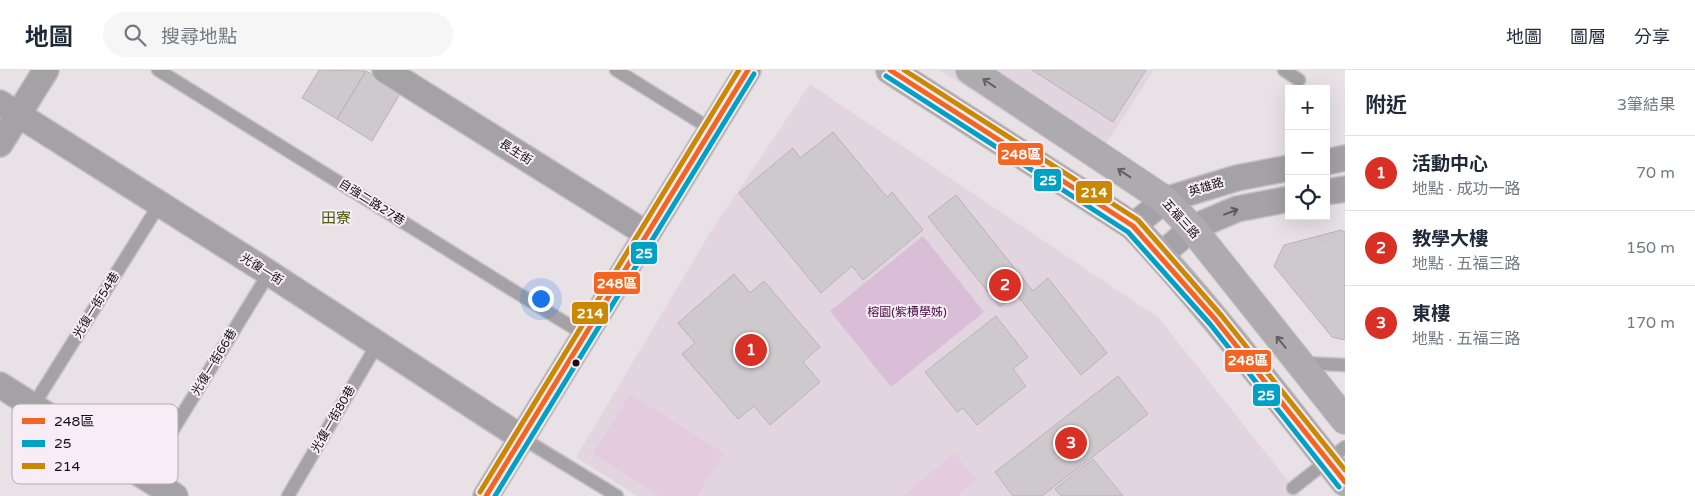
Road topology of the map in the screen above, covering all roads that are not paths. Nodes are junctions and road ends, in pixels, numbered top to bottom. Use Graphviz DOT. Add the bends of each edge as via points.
graph roads {
  1 [pos="46,70"];
  2 [pos="158,70"];
  3 [pos="386,70"];
  4 [pos="616,70"];
  5 [pos="748,70"];
  6 [pos="890,70"];
  7 [pos="970,70"];
  8 [pos="1284,70"];
  9 [pos="1299,80"];
  10 [pos="9,109"];
  11 [pos="711,129"];
  12 [pos="0,144"];
  13 [pos="1345,158"];
  14 [pos="1330,161"];
  15 [pos="1285,169"];
  16 [pos="1345,189"];
  17 [pos="1330,191"];
  18 [pos="1165,200"];
  19 [pos="1285,200"];
  20 [pos="159,205"];
  21 [pos="1133,226"];
  22 [pos="1192,228"];
  23 [pos="647,234"];
  24 [pos="1160,255"];
  25 [pos="269,273"];
  26 [pos="585,335"];
  27 [pos="378,343"];
  28 [pos="1298,363"];
  29 [pos="1345,365"];
  30 [pos="0,385"];
  31 [pos="30,404"];
  32 [pos="34,404"];
  33 [pos="1345,420"];
  34 [pos="178,422"];
  35 [pos="522,438"];
  36 [pos="1336,454"];
  37 [pos="1345,482"];
  38 [pos="155,484"];
  39 [pos="1293,488"];
  40 [pos="175,496"];
  41 [pos="288,496"];
  42 [pos="486,496"];
  43 [pos="617,496"];
  1 -- 10 [label="street"];
  2 -- 26 [label="lane, 自強二路27巷"];
  3 -- 23 [label="street, 長生街"];
  4 -- 11 [label="lane"];
  5 -- 11 [label="street"];
  6 -- 21 [label="street"];
  18 -- 7 [label="street, 五福三路, one-way"];
  8 -- 9 [label="lane"];
  10 -- 12 [label="street"];
  10 -- 20 [label="street, 光復一街"];
  11 -- 23 [label="street"];
  13 -- 14 [label="street"];
  15 -- 18 [label="street, 英雄路" via="1237,178"];
  16 -- 17 [label="street"];
  18 -- 21 [label="street, 英雄路"];
  18 -- 22 [label="street, 五福三路"];
  22 -- 19 [label="street, one-way" via="1237,209"];
  20 -- 25 [label="street, 光復一街"];
  20 -- 32 [label="lane, 光復一街54巷"];
  21 -- 24 [label="street"];
  22 -- 24 [label="street"];
  28 -- 22 [label="street, 五福三路, one-way"];
  23 -- 26 [label="street"];
  24 -- 36 [label="street"];
  25 -- 27 [label="street, 光復一街"];
  25 -- 34 [label="lane, 光復一街66巷"];
  26 -- 35 [label="street"];
  27 -- 35 [label="street, 光復一街"];
  27 -- 41 [label="lane, 光復一街80巷"];
  28 -- 29 [label="lane"];
  28 -- 33 [label="street, 五福三路"];
  30 -- 31 [label="street"];
  35 -- 42 [label="street"];
  35 -- 43 [label="lane"];
  36 -- 37 [label="street"];
  36 -- 39 [label="lane"];
  38 -- 40 [label="street"];
}
